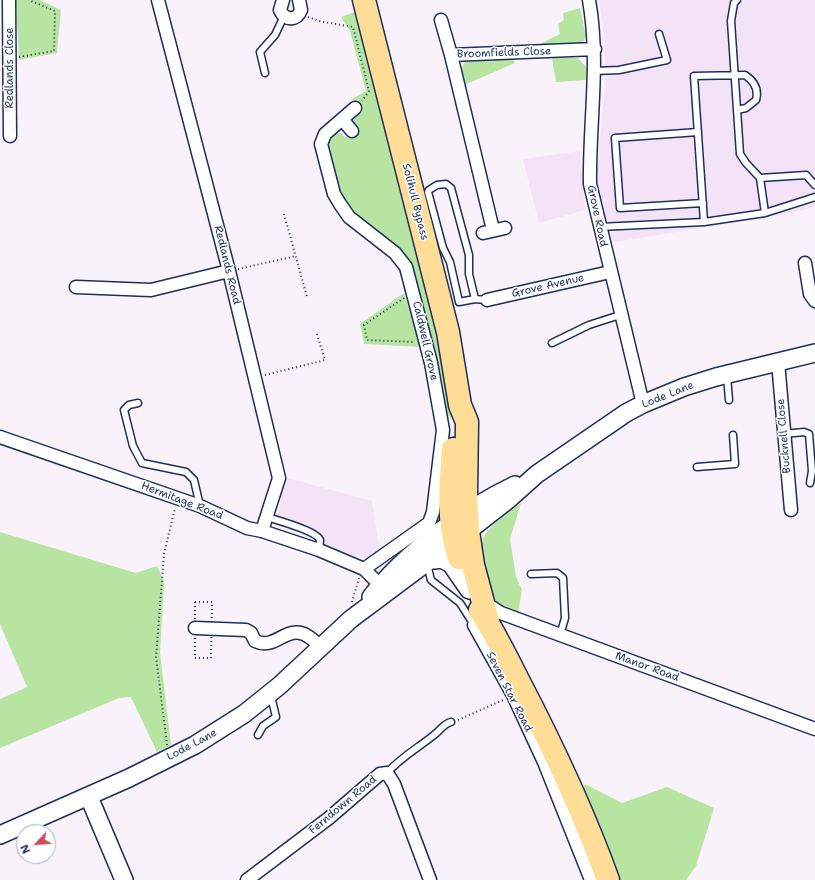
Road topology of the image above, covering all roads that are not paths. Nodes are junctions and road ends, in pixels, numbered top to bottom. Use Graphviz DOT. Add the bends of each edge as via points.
graph roads {
  1 [pos="9,0"];
  2 [pos="158,0"];
  3 [pos="283,0"];
  4 [pos="298,0"];
  5 [pos="364,0"];
  6 [pos="588,0"];
  7 [pos="737,0"];
  8 [pos="284,16"];
  9 [pos="440,20"];
  10 [pos="659,34"];
  11 [pos="595,49"];
  12 [pos="451,55"];
  13 [pos="594,70"];
  14 [pos="265,73"];
  15 [pos="734,75"];
  16 [pos="355,108"];
  17 [pos="737,110"];
  18 [pos="342,119"];
  19 [pos="352,131"];
  20 [pos="698,132"];
  21 [pos="10,136"];
  22 [pos="760,178"];
  23 [pos="815,185"];
  24 [pos="815,197"];
  25 [pos="703,203"];
  26 [pos="765,214"];
  27 [pos="704,222"];
  28 [pos="599,227"];
  29 [pos="494,231"];
  30 [pos="805,263"];
  31 [pos="229,271"];
  32 [pos="610,272"];
  33 [pos="76,287"];
  34 [pos="481,299"];
  35 [pos="815,301"];
  36 [pos="620,315"];
  37 [pos="552,343"];
  38 [pos="815,353"];
  39 [pos="778,362"];
  40 [pos="727,374"];
  41 [pos="729,400"];
  42 [pos="138,403"];
  43 [pos="643,404"];
  44 [pos="460,405"];
  45 [pos="784,434"];
  46 [pos="733,435"];
  47 [pos="0,437"];
  48 [pos="697,467"];
  49 [pos="537,474"];
  50 [pos="810,483"];
  51 [pos="466,484"];
  52 [pos="490,498"];
  53 [pos="200,506"];
  54 [pos="791,510"];
  55 [pos="267,517"];
  56 [pos="460,527"];
  57 [pos="262,531"];
  58 [pos="319,550"];
  59 [pos="428,562"];
  60 [pos="364,570"];
  61 [pos="531,574"];
  62 [pos="380,585"];
  63 [pos="475,595"];
  64 [pos="352,611"];
  65 [pos="487,620"];
  66 [pos="195,628"];
  67 [pos="560,635"];
  68 [pos="321,648"];
  69 [pos="270,694"];
  70 [pos="451,722"];
  71 [pos="815,729"];
  72 [pos="258,735"];
  73 [pos="387,773"];
  74 [pos="89,796"];
  75 [pos="581,832"];
  76 [pos="0,835"];
  77 [pos="124,880"];
  78 [pos="247,880"];
  79 [pos="430,880"];
  80 [pos="591,880"];
  81 [pos="608,880"];
  1 -- 21 [label="street, Redlands Close"];
  2 -- 31 [label="street, Redlands Road"];
  3 -- 8 [label="street" via="280,7"];
  4 -- 8 [label="street" via="302,7 300,14 294,18"];
  5 -- 44 [label="highway, Solihull Bypass" via="448,332"];
  6 -- 11 [label="street, Grove Road"];
  7 -- 15 [label="lane" via="731,21"];
  8 -- 14 [label="lane" via="275,35 260,52"];
  9 -- 12 [label="street"];
  10 -- 13 [label="lane" via="666,60 620,70"];
  11 -- 12 [label="street, Broomfields Close"];
  11 -- 13 [label="street, Grove Road"];
  12 -- 29 [label="street, Broomfields Close" via="482,160"];
  13 -- 28 [label="street, Grove Road" via="590,184"];
  15 -- 17 [label="lane"];
  15 -- 17 [label="lane" via="745,75 757,90 756,100"];
  15 -- 20 [label="lane" via="694,76"];
  16 -- 18 [label="street, Caldwell Grove"];
  17 -- 22 [label="lane" via="740,154"];
  18 -- 19 [label="street"];
  18 -- 60 [label="street, Caldwell Grove" via="325,134 321,144 334,194 349,217 395,253 406,267 426,343 443,430 432,517 429,523"];
  20 -- 25 [label="lane"];
  20 -- 25 [label="lane" via="615,138 620,208"];
  22 -- 23 [label="lane" via="806,175"];
  22 -- 26 [label="lane"];
  24 -- 26 [label="lane"];
  25 -- 27 [label="lane"];
  26 -- 27 [label="lane"];
  27 -- 28 [label="lane"];
  28 -- 32 [label="street, Grove Road"];
  30 -- 35 [label="street" via="810,294"];
  31 -- 33 [label="street" via="151,290"];
  31 -- 55 [label="street, Redlands Road" via="279,478"];
  32 -- 34 [label="street, Grove Avenue"];
  32 -- 36 [label="street, Grove Road"];
  34 -- 34 [label="lane" via="459,302 450,262 443,248 428,192 437,185 446,184 451,188 469,255 470,274"];
  36 -- 37 [label="lane" via="589,325"];
  36 -- 43 [label="street, Grove Road"];
  38 -- 39 [label="main road, Lode Lane"];
  39 -- 40 [label="main road, Lode Lane"];
  39 -- 45 [label="street, Bucknell Close"];
  40 -- 41 [label="lane"];
  40 -- 43 [label="main road, Lode Lane" via="684,387"];
  42 -- 53 [label="lane" via="129,405 124,410 133,446 142,463 186,472 194,480"];
  43 -- 49 [label="main road, Lode Lane" via="609,424"];
  44 -- 51 [label="highway, Solihull Bypass" via="467,422"];
  44 -- 56 [label="highway, Solihull Bypass" via="451,472"];
  45 -- 50 [label="lane" via="809,434 812,471"];
  45 -- 54 [label="street, Bucknell Close"];
  46 -- 48 [label="lane" via="735,464"];
  47 -- 53 [label="street, Hermitage Road"];
  49 -- 52 [label="main road, Lode Lane"];
  49 -- 56 [label="main road, Lode Lane" via="509,499"];
  51 -- 52 [label="main road" via="478,497"];
  51 -- 56 [label="highway, Solihull Bypass"];
  52 -- 56 [label="main road, Lode Lane"];
  53 -- 57 [label="street, Hermitage Road" via="247,528"];
  55 -- 57 [label="street, Redlands Road"];
  55 -- 58 [label="lane" via="302,528 318,537"];
  56 -- 59 [label="main road, Lode Lane"];
  56 -- 62 [label="main road, Lode Lane" via="415,552"];
  56 -- 63 [label="highway, Seven Star Road"];
  57 -- 58 [label="street, Hermitage Road"];
  58 -- 60 [label="street, Hermitage Road"];
  59 -- 63 [label="main road" via="442,558 448,561"];
  59 -- 64 [label="main road, Lode Lane"];
  59 -- 65 [label="lane, Seven Star Road" via="430,580"];
  60 -- 62 [label="street, Hermitage Road"];
  61 -- 67 [label="lane" via="557,573 563,578 565,618"];
  62 -- 64 [label="main road, Lode Lane"];
  63 -- 65 [label="highway, Seven Star Road"];
  64 -- 68 [label="main road, Lode Lane"];
  65 -- 67 [label="street, Manor Road"];
  65 -- 75 [label="highway, Seven Star Road" via="536,714"];
  65 -- 75 [label="street, Seven Star Road" via="513,695 544,762"];
  66 -- 68 [label="street" via="246,630 255,641 265,644 292,632 302,632 315,640"];
  67 -- 71 [label="street, Manor Road"];
  68 -- 69 [label="main road, Lode Lane"];
  69 -- 72 [label="lane" via="276,717 263,726"];
  69 -- 74 [label="main road, Lode Lane" via="220,730"];
  70 -- 73 [label="lane" via="398,761"];
  73 -- 78 [label="street, Ferndown Road" via="380,774 329,818"];
  73 -- 79 [label="street, Ferndown Road" via="394,784"];
  74 -- 76 [label="main road, Lode Lane"];
  74 -- 77 [label="main road"];
  75 -- 80 [label="street, Seven Star Road"];
  75 -- 81 [label="highway, Seven Star Road"];
}
